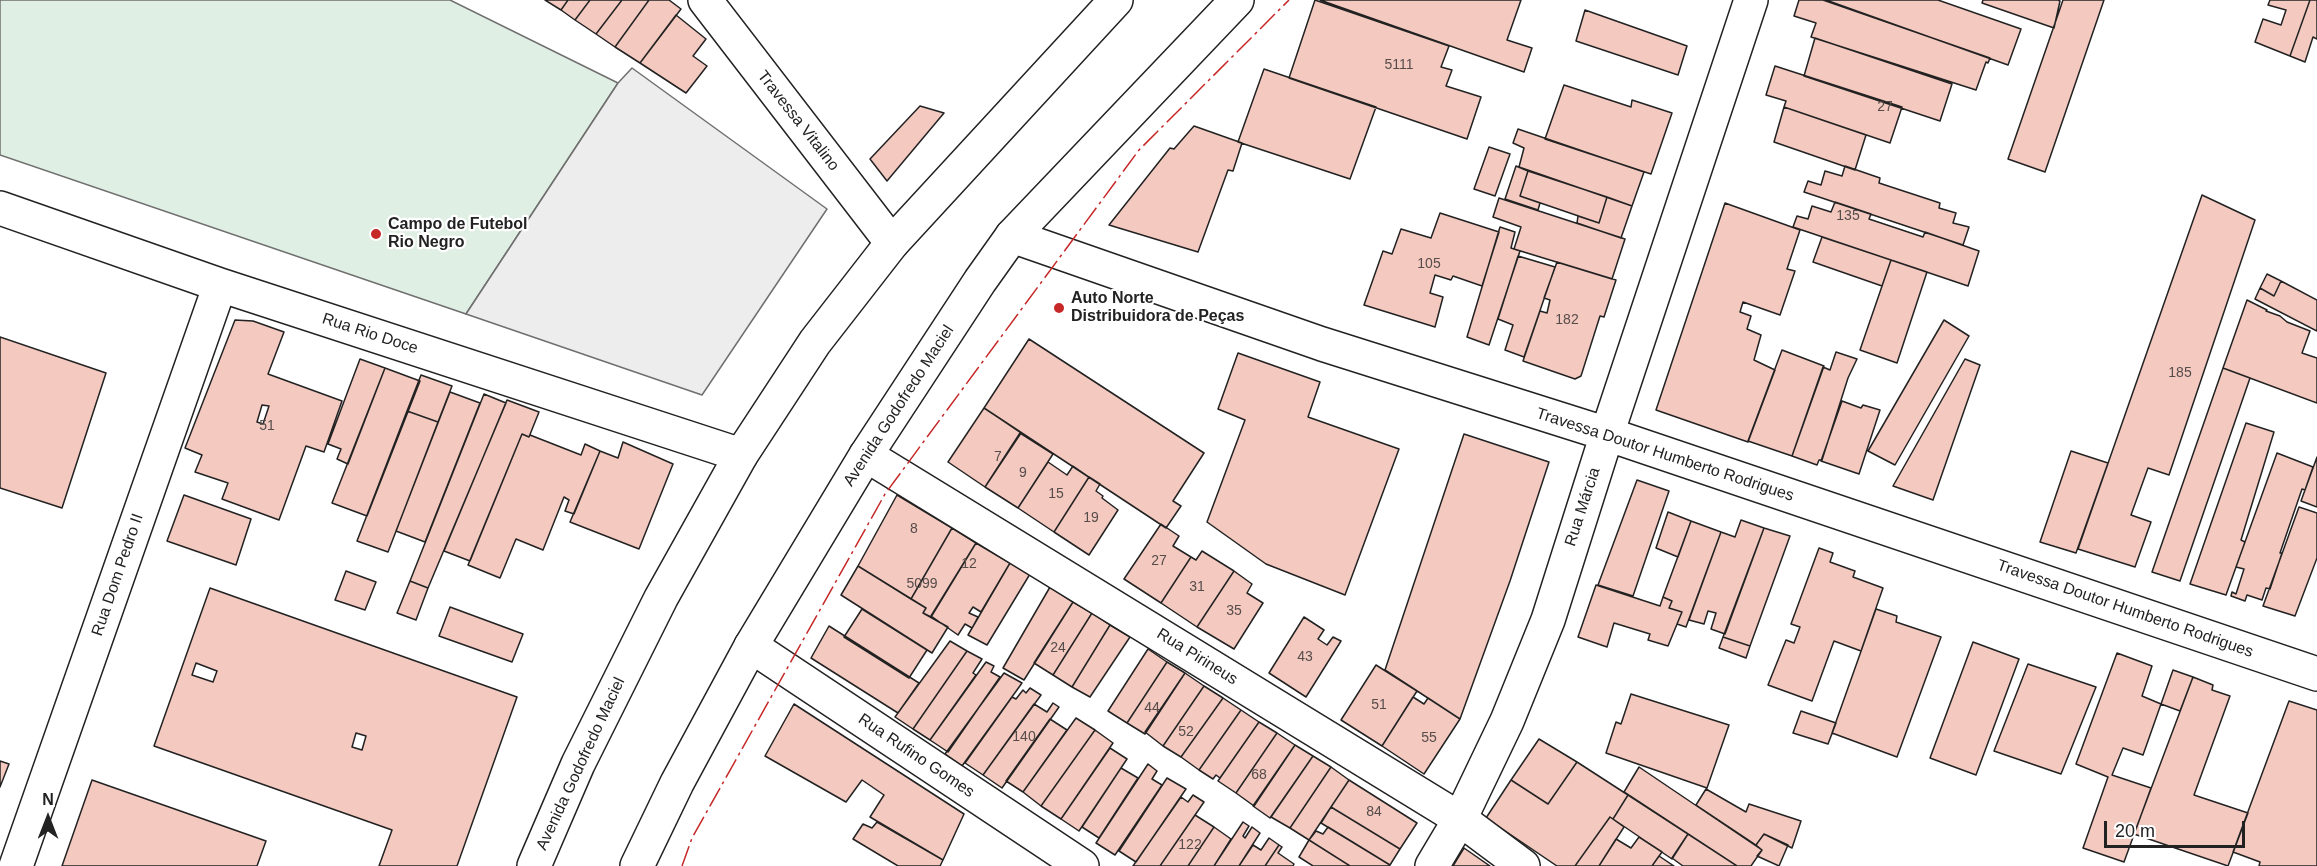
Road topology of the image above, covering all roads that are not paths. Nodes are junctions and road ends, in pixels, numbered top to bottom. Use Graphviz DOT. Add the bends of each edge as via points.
graph roads {
  1 [pos="705,0"];
  2 [pos="1116,0"];
  3 [pos="1237,0"];
  4 [pos="1751,0"];
  5 [pos="0,208"];
  6 [pos="1012,236"];
  7 [pos="892,243"];
  8 [pos="220,285"];
  9 [pos="1606,434"];
  10 [pos="741,455"];
  11 [pos="866,455"];
  12 [pos="751,646"];
  13 [pos="2317,674"];
  14 [pos="1460,819"];
  15 [pos="16,866"];
  16 [pos="534,866"];
  17 [pos="637,866"];
  18 [pos="1082,866"];
  19 [pos="1432,866"];
  20 [pos="1523,866"];
  1 -- 7 [label="street, Travessa Vitalino"];
  2 -- 7 [label="street, Avenida Godofredo Maciel"];
  3 -- 6 [label="street, Avenida Godofredo Maciel"];
  4 -- 9 [label="street, Rua Márcia"];
  5 -- 8 [label="street, Rua Rio Doce"];
  6 -- 9 [label="street, Travessa Doutor Humberto Rodrigues" via="1322,344"];
  6 -- 11 [label="street, Avenida Godofredo Maciel"];
  7 -- 10 [label="street, Avenida Godofredo Maciel" via="815,342"];
  8 -- 10 [label="street, Rua Rio Doce"];
  8 -- 15 [label="street, Rua Dom Pedro II"];
  9 -- 13 [label="street, Travessa Doutor Humberto Rodrigues"];
  9 -- 14 [label="street, Rua Márcia" via="1548,620"];
  10 -- 16 [label="street, Avenida Godofredo Maciel" via="661,598 588,743"];
  11 -- 12 [label="street, Avenida Godofredo Maciel"];
  11 -- 14 [label="street, Rua Pirineus"];
  12 -- 17 [label="street, Avenida Godofredo Maciel"];
  12 -- 18 [label="street, Rua Rufino Gomes"];
  14 -- 19 [label="street, Rua Márcia"];
  14 -- 20 [label="street, Rua Pirineus"];
}
